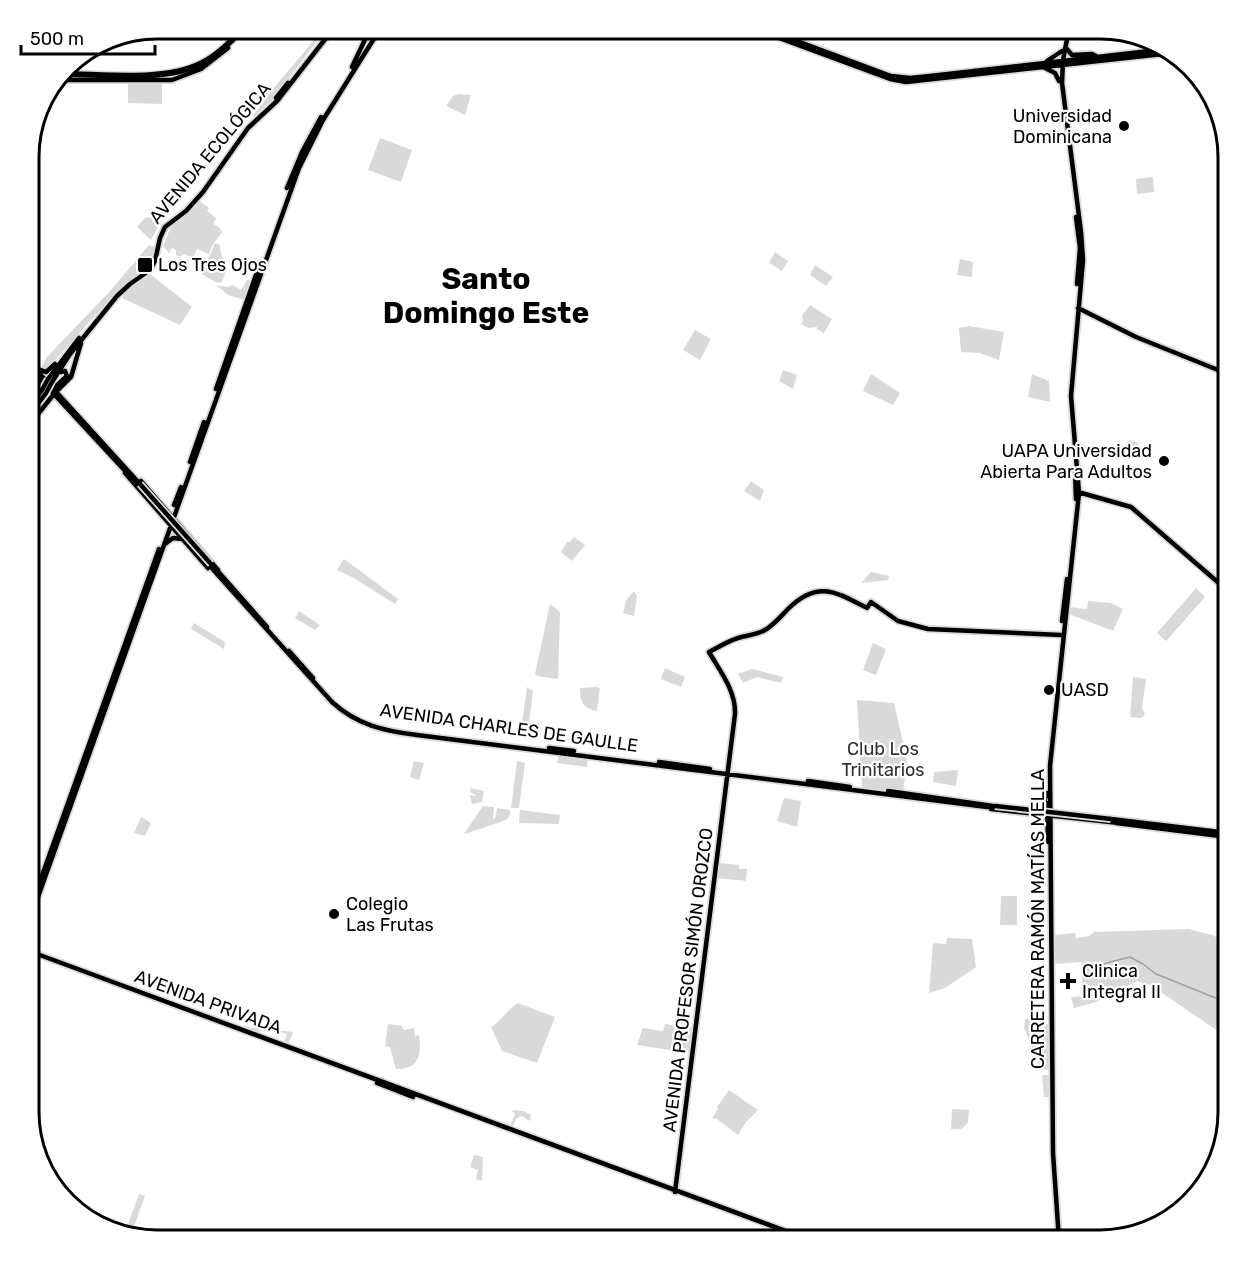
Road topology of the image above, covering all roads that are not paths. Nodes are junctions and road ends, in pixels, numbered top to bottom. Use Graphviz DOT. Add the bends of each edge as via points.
graph roads {
  1 [pos="231,39"];
  2 [pos="237,39"];
  3 [pos="323,39"];
  4 [pos="368,39"];
  5 [pos="371,39"];
  6 [pos="782,39"];
  7 [pos="791,39"];
  8 [pos="1066,39"];
  9 [pos="367,44"];
  10 [pos="1064,49"];
  11 [pos="1152,51"];
  12 [pos="1158,55"];
  13 [pos="1098,57"];
  14 [pos="1061,63"];
  15 [pos="1080,63"];
  16 [pos="1043,65"];
  17 [pos="75,73"];
  18 [pos="296,74"];
  19 [pos="67,80"];
  20 [pos="1059,81"];
  21 [pos="1062,87"];
  22 [pos="291,90"];
  23 [pos="277,97"];
  24 [pos="1077,307"];
  25 [pos="84,336"];
  26 [pos="77,340"];
  27 [pos="39,370"];
  28 [pos="1218,370"];
  29 [pos="58,373"];
  30 [pos="39,376"];
  31 [pos="39,380"];
  32 [pos="50,381"];
  33 [pos="39,387"];
  34 [pos="44,389"];
  35 [pos="54,392"];
  36 [pos="39,395"];
  37 [pos="39,398"];
  38 [pos="39,412"];
  39 [pos="121,466"];
  40 [pos="1077,492"];
  41 [pos="177,502"];
  42 [pos="163,505"];
  43 [pos="158,510"];
  44 [pos="172,515"];
  45 [pos="169,523"];
  46 [pos="185,530"];
  47 [pos="165,535"];
  48 [pos="183,539"];
  49 [pos="164,546"];
  50 [pos="222,579"];
  51 [pos="1218,582"];
  52 [pos="1061,635"];
  53 [pos="728,772"];
  54 [pos="983,805"];
  55 [pos="1048,813"];
  56 [pos="1120,821"];
  57 [pos="1218,834"];
  58 [pos="39,882"];
  59 [pos="39,892"];
  60 [pos="39,955"];
  61 [pos="676,1191"];
  62 [pos="783,1230"];
  63 [pos="1058,1230"];
  1 -- 17 [label="highway" via="212,57 179,72"];
  2 -- 19 [label="main road" via="198,71 172,80"];
  3 -- 18 [label="main road, AVENIDA ECOLÓGICA"];
  4 -- 9 [label="main road"];
  5 -- 9 [label="main road"];
  6 -- 16 [label="main road" via="895,81 915,82"];
  7 -- 16 [label="main road" via="901,78"];
  8 -- 10 [label="main road, CARRETERA RAMÓN MATÍAS MELLA"];
  9 -- 41 [label="main road" via="298,160"];
  10 -- 13 [label="main road" via="1072,55"];
  10 -- 14 [label="main road, CARRETERA RAMÓN MATÍAS MELLA"];
  10 -- 16 [label="main road"];
  11 -- 13 [label="main road"];
  12 -- 15 [label="main road"];
  13 -- 14 [label="main road"];
  14 -- 15 [label="main road"];
  14 -- 16 [label="main road"];
  14 -- 20 [label="main road, CARRETERA RAMÓN MATÍAS MELLA"];
  14 -- 21 [label="main road, CARRETERA RAMÓN MATÍAS MELLA"];
  15 -- 21 [label="main road" via="1065,73"];
  16 -- 20 [label="main road" via="1053,70"];
  18 -- 22 [label="main road"];
  18 -- 23 [label="main road, AVENIDA ECOLÓGICA"];
  20 -- 24 [label="main road, CARRETERA RAMÓN MATÍAS MELLA" via="1080,248"];
  21 -- 24 [label="main road, CARRETERA RAMÓN MATÍAS MELLA" via="1083,244"];
  22 -- 23 [label="main road"];
  22 -- 25 [label="main road, AVENIDA ECOLÓGICA" via="251,124 194,203 165,227 150,270 122,291"];
  23 -- 26 [label="main road, AVENIDA ECOLÓGICA" via="246,127 197,196 164,225 150,267 118,291"];
  24 -- 28 [label="main road" via="1136,337"];
  24 -- 40 [label="main road, CARRETERA RAMÓN MATÍAS MELLA" via="1068,394"];
  25 -- 29 [label="main road, AVENIDA ECOLÓGICA"];
  25 -- 35 [label="main road" via="72,377"];
  26 -- 27 [label="main road" via="49,371"];
  26 -- 32 [label="main road, AVENIDA ECOLÓGICA"];
  29 -- 32 [label="main road, AVENIDA ECOLÓGICA"];
  29 -- 35 [label="main road" via="65,371 67,376"];
  30 -- 35 [label="main road, AVENIDA CHARLES DE GAULLE"];
  31 -- 34 [label="main road, AVENIDA CHARLES DE GAULLE"];
  32 -- 34 [label="main road, AVENIDA ECOLÓGICA, bridge"];
  33 -- 34 [label="main road"];
  34 -- 35 [label="main road, AVENIDA CHARLES DE GAULLE"];
  34 -- 36 [label="main road, AVENIDA ECOLÓGICA"];
  34 -- 37 [label="main road, AVENIDA ECOLÓGICA"];
  35 -- 38 [label="main road"];
  35 -- 39 [label="main road, AVENIDA CHARLES DE GAULLE"];
  39 -- 42 [label="main road" via="129,469"];
  39 -- 43 [label="main road"];
  39 -- 50 [label="main road, AVENIDA CHARLES DE GAULLE, bridge"];
  40 -- 51 [label="main road" via="1131,507"];
  40 -- 52 [label="main road, CARRETERA RAMÓN MATÍAS MELLA"];
  40 -- 55 [label="main road, CARRETERA RAMÓN MATÍAS MELLA"];
  41 -- 42 [label="main road" via="170,508"];
  41 -- 44 [label="main road"];
  41 -- 46 [label="main road" via="178,519"];
  42 -- 44 [label="main road"];
  43 -- 45 [label="main road"];
  43 -- 47 [label="main road" via="166,523"];
  44 -- 45 [label="main road"];
  44 -- 46 [label="main road"];
  45 -- 47 [label="main road"];
  45 -- 48 [label="main road"];
  45 -- 49 [label="main road"];
  46 -- 50 [label="main road"];
  47 -- 58 [label="main road"];
  48 -- 49 [label="main road" via="169,540"];
  48 -- 50 [label="main road"];
  49 -- 59 [label="main road"];
  50 -- 53 [label="main road, AVENIDA CHARLES DE GAULLE" via="340,710 366,725"];
  52 -- 53 [label="main road, AVENIDA PROFESOR SIMÓN OROZCO" via="928,629 898,621 837,593 818,591 797,600 760,633 709,652 735,702"];
  52 -- 55 [label="main road, CARRETERA RAMÓN MATÍAS MELLA" via="1048,754"];
  53 -- 54 [label="main road, AVENIDA CHARLES DE GAULLE"];
  53 -- 61 [label="main road, AVENIDA PROFESOR SIMÓN OROZCO"];
  54 -- 55 [label="main road"];
  54 -- 56 [label="main road, AVENIDA CHARLES DE GAULLE, bridge"];
  55 -- 56 [label="main road"];
  55 -- 63 [label="main road, CARRETERA RAMÓN MATÍAS MELLA" via="1053,1170"];
  56 -- 57 [label="main road"];
  60 -- 61 [label="main road, AVENIDA PRIVADA"];
  61 -- 62 [label="main road, AVENIDA PRIVADA"];
}
